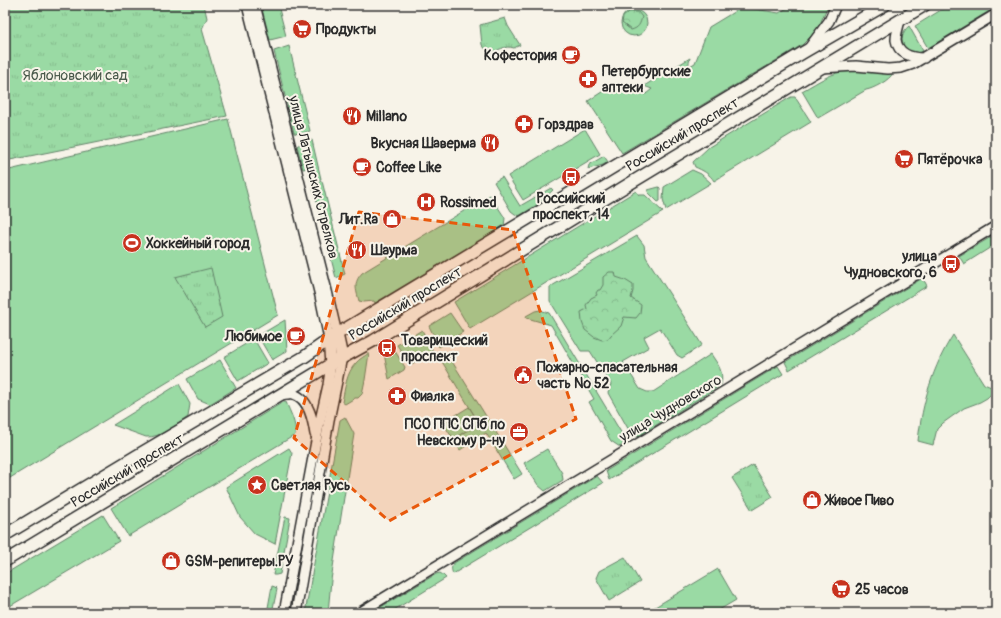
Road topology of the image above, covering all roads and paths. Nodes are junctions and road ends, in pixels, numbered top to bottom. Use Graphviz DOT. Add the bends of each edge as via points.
graph roads {
  1 [pos="247,5"];
  2 [pos="255,5"];
  3 [pos="836,5"];
  4 [pos="885,5"];
  5 [pos="925,5"];
  6 [pos="996,14"];
  7 [pos="900,20"];
  8 [pos="808,50"];
  9 [pos="924,58"];
  10 [pos="819,68"];
  11 [pos="996,226"];
  12 [pos="333,337"];
  13 [pos="342,357"];
  14 [pos="331,364"];
  15 [pos="279,396"];
  16 [pos="316,442"];
  17 [pos="5,535"];
  18 [pos="5,561"];
  19 [pos="284,613"];
  20 [pos="296,613"];
  21 [pos="359,613"];
  1 -- 12 [label="street, улица Латышских Стрелков" via="319,291"];
  2 -- 12 [label="street, улица Латышских Стрелков" via="327,291"];
  3 -- 8 [label="street, Российский проспект" via="829,21"];
  4 -- 8 [label="main road, Российский проспект"];
  5 -- 7 [label="main road, Российский проспект"];
  6 -- 9 [label="street, Российский проспект"];
  7 -- 9 [label="street" via="896,40 898,47 909,56"];
  7 -- 10 [label="main road, Российский проспект"];
  8 -- 12 [label="main road, Российский проспект"];
  9 -- 10 [label="street, Российский проспект" via="901,68"];
  10 -- 13 [label="main road, Российский проспект" via="373,341"];
  11 -- 21 [label="street, улица Чудновского"];
  12 -- 13 [label="main road, улица Латышских Стрелков"];
  12 -- 14 [label="main road"];
  12 -- 17 [label="main road, Российский проспект"];
  13 -- 14 [label="main road, Российский проспект"];
  13 -- 20 [label="street"];
  14 -- 15 [label="main road, Российский проспект"];
  14 -- 16 [label="street"];
  15 -- 16 [label="street" via="292,394 302,400 313,420"];
  15 -- 18 [label="main road, Российский проспект"];
  16 -- 19 [label="street"];
}
